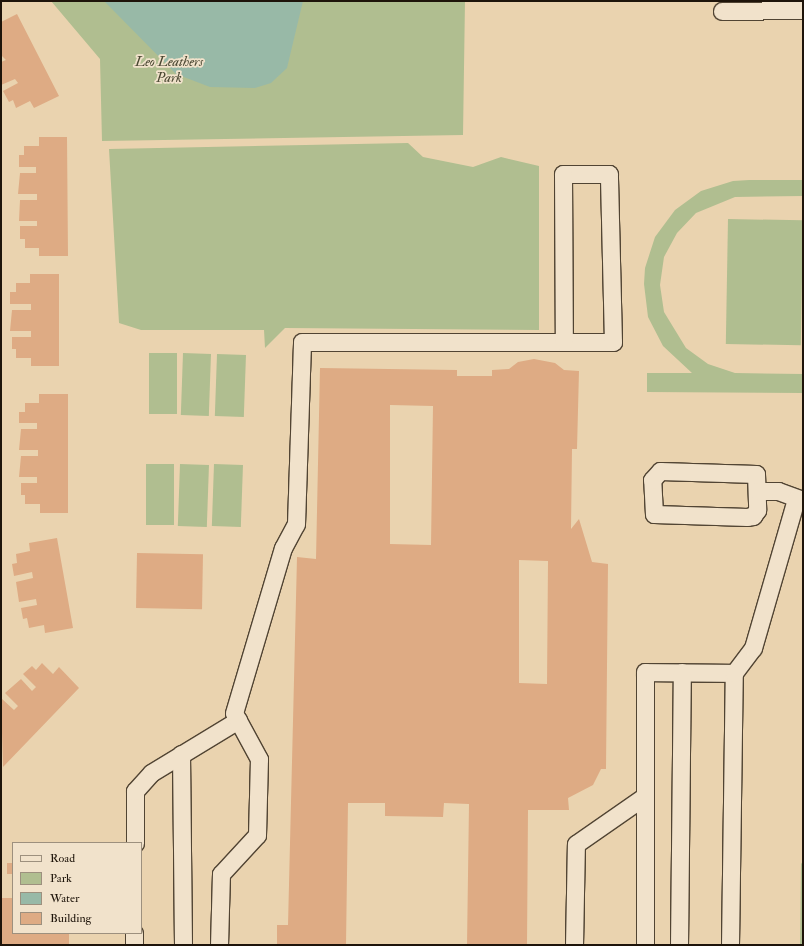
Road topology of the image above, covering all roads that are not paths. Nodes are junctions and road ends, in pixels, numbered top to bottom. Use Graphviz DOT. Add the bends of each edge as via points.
graph roads {
  1 [pos="803,10"];
  2 [pos="722,11"];
  3 [pos="564,342"];
  4 [pos="758,491"];
  5 [pos="799,500"];
  6 [pos="682,672"];
  7 [pos="734,673"];
  8 [pos="238,720"];
  9 [pos="181,754"];
  10 [pos="645,796"];
  11 [pos="135,842"];
  12 [pos="134,934"];
  13 [pos="134,945"];
  14 [pos="183,945"];
  15 [pos="219,945"];
  16 [pos="574,945"];
  17 [pos="645,945"];
  18 [pos="679,945"];
  19 [pos="730,945"];
  1 -- 2 [label="lane"];
  3 -- 3 [label="lane" via="563,174 609,174 612,342"];
  3 -- 8 [label="lane" via="302,342 296,524 283,548 234,713"];
  4 -- 4 [label="lane" via="756,474 750,472 660,470 652,480 652,509 659,515 753,516 757,510"];
  4 -- 5 [label="lane" via="786,493"];
  5 -- 7 [label="lane" via="753,648"];
  6 -- 7 [label="lane"];
  6 -- 10 [label="lane" via="645,672"];
  6 -- 18 [label="lane"];
  7 -- 19 [label="lane"];
  8 -- 9 [label="lane"];
  8 -- 15 [label="lane" via="259,759 257,835 221,874"];
  9 -- 11 [label="lane" via="152,773 135,790"];
  9 -- 14 [label="lane"];
  10 -- 16 [label="lane" via="576,844"];
  10 -- 17 [label="lane"];
  12 -- 13 [label="lane"];
}
